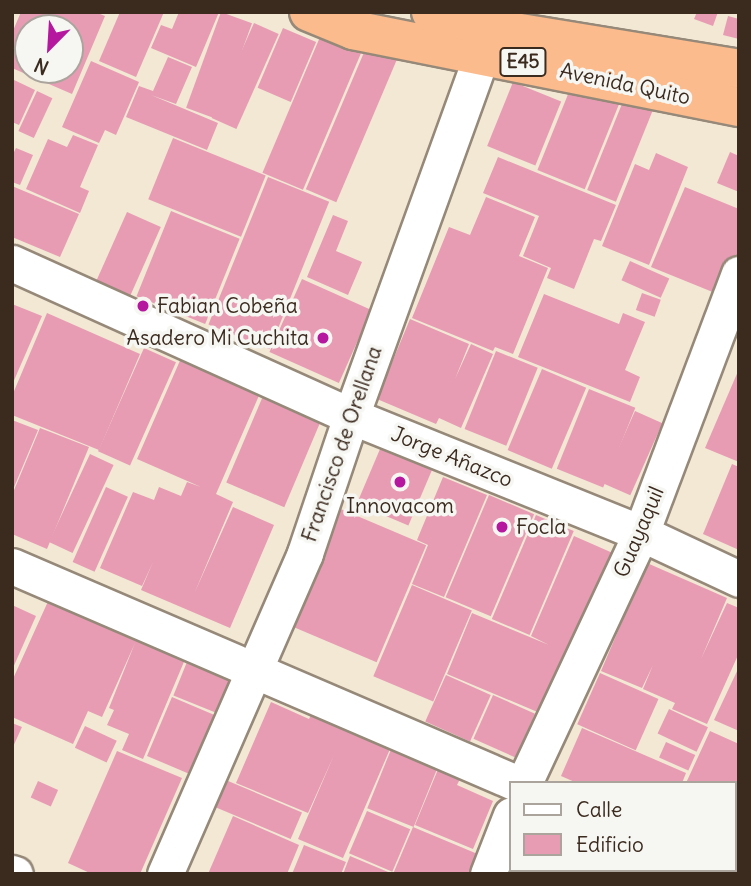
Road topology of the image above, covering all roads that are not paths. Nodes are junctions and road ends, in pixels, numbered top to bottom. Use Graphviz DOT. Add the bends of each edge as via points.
graph roads {
  1 [pos="309,12"];
  2 [pos="431,12"];
  3 [pos="498,32"];
  4 [pos="739,69"];
  5 [pos="739,107"];
  6 [pos="12,263"];
  7 [pos="739,274"];
  8 [pos="351,416"];
  9 [pos="641,533"];
  10 [pos="12,566"];
  11 [pos="739,579"];
  12 [pos="256,669"];
  13 [pos="511,781"];
  14 [pos="525,781"];
  15 [pos="510,818"];
  16 [pos="165,874"];
  17 [pos="488,874"];
  1 -- 3 [label="highway, Avenida Quito / E45" via="352,30"];
  2 -- 3 [label="highway, Avenida Quito / E45"];
  3 -- 4 [label="highway, Avenida Quito / E45"];
  3 -- 5 [label="highway, Avenida Quito / E45"];
  3 -- 8 [label="street, Francisco de Orellana"];
  6 -- 8 [label="street, Jorge Añazco"];
  7 -- 9 [label="street, Guayaquil"];
  8 -- 9 [label="street, Jorge Añazco"];
  8 -- 12 [label="street, Francisco de Orellana" via="305,553"];
  9 -- 11 [label="street, Jorge Añazco"];
  9 -- 14 [label="street, Guayaquil"];
  10 -- 12 [label="street"];
  12 -- 13 [label="street"];
  12 -- 16 [label="street, Francisco de Orellana"];
  15 -- 17 [label="street"];
}
